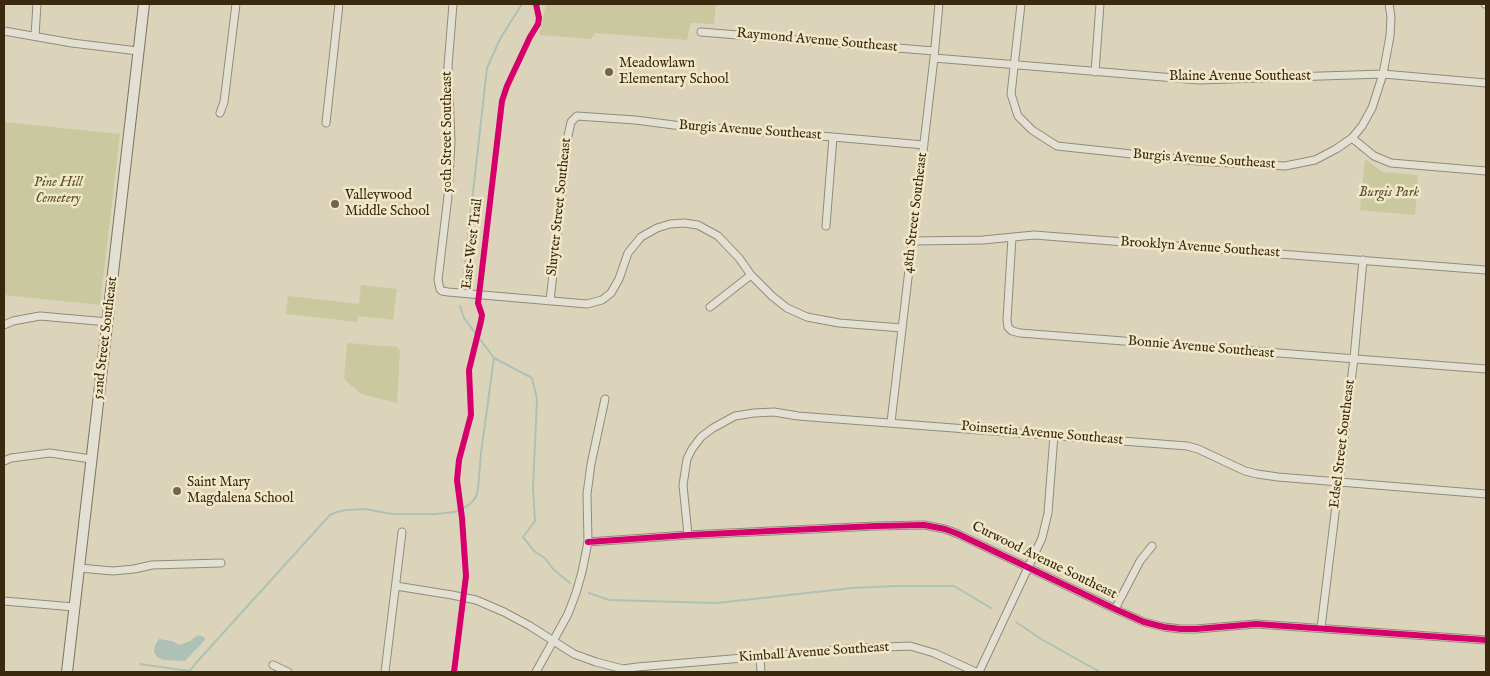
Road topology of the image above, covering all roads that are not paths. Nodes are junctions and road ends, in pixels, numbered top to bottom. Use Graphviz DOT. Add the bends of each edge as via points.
graph roads {
  1 [pos="37,4"];
  2 [pos="144,4"];
  3 [pos="236,4"];
  4 [pos="339,4"];
  5 [pos="454,4"];
  6 [pos="939,4"];
  7 [pos="1021,4"];
  8 [pos="1100,4"];
  9 [pos="1389,4"];
  10 [pos="4,31"];
  11 [pos="701,32"];
  12 [pos="35,36"];
  13 [pos="138,51"];
  14 [pos="934,55"];
  15 [pos="1015,65"];
  16 [pos="1096,72"];
  17 [pos="1383,74"];
  18 [pos="1486,83"];
  19 [pos="220,113"];
  20 [pos="577,116"];
  21 [pos="326,123"];
  22 [pos="833,137"];
  23 [pos="1352,138"];
  24 [pos="924,145"];
  25 [pos="1486,171"];
  26 [pos="826,226"];
  27 [pos="1012,237"];
  28 [pos="913,241"];
  29 [pos="1364,260"];
  30 [pos="1486,270"];
  31 [pos="751,275"];
  32 [pos="550,301"];
  33 [pos="710,307"];
  34 [pos="108,322"];
  35 [pos="4,325"];
  36 [pos="902,328"];
  37 [pos="1354,358"];
  38 [pos="1486,369"];
  39 [pos="605,400"];
  40 [pos="891,422"];
  41 [pos="1054,435"];
  42 [pos="91,459"];
  43 [pos="4,461"];
  44 [pos="1338,482"];
  45 [pos="1486,494"];
  46 [pos="402,532"];
  47 [pos="688,535"];
  48 [pos="588,542"];
  49 [pos="1152,546"];
  50 [pos="221,563"];
  51 [pos="1029,567"];
  52 [pos="79,568"];
  53 [pos="396,586"];
  54 [pos="4,601"];
  55 [pos="74,607"];
  56 [pos="1115,609"];
  57 [pos="1321,628"];
  58 [pos="1486,640"];
  59 [pos="552,641"];
  60 [pos="760,657"];
  61 [pos="273,665"];
  62 [pos="623,671"];
  63 [pos="67,672"];
  64 [pos="288,672"];
  65 [pos="385,672"];
  66 [pos="536,672"];
  67 [pos="761,672"];
  68 [pos="977,672"];
  1 -- 12 [label="street"];
  2 -- 13 [label="main road, 52nd Street Southeast"];
  3 -- 19 [label="street"];
  4 -- 21 [label="street"];
  5 -- 32 [label="street, 50th Street Southeast" via="448,66 451,141 438,280 440,289"];
  6 -- 14 [label="street, 48th Street Southeast"];
  7 -- 15 [label="street, Burgis Avenue Southeast"];
  8 -- 16 [label="street"];
  9 -- 17 [label="street" via="1390,36"];
  10 -- 12 [label="street"];
  11 -- 14 [label="street, Raymond Avenue Southeast"];
  12 -- 13 [label="street"];
  13 -- 34 [label="main road, 52nd Street Southeast"];
  14 -- 15 [label="street, Blaine Avenue Southeast"];
  14 -- 24 [label="street, 48th Street Southeast"];
  15 -- 16 [label="street, Blaine Avenue Southeast"];
  15 -- 23 [label="street, Burgis Avenue Southeast" via="1011,94 1018,116 1032,130 1057,146 1197,161 1285,166 1315,160"];
  16 -- 17 [label="street, Blaine Avenue Southeast" via="1199,80"];
  17 -- 18 [label="street, Blaine Avenue Southeast"];
  17 -- 23 [label="street" via="1372,108"];
  20 -- 22 [label="street, Burgis Avenue Southeast"];
  20 -- 32 [label="street, Sluyter Street Southeast" via="571,122 568,136"];
  22 -- 24 [label="street, Burgis Avenue Southeast"];
  22 -- 26 [label="street"];
  23 -- 25 [label="street" via="1374,156 1391,163"];
  24 -- 28 [label="street, 48th Street Southeast"];
  27 -- 28 [label="street, Brooklyn Avenue Southeast"];
  27 -- 29 [label="street, Brooklyn Avenue Southeast" via="1044,236"];
  27 -- 37 [label="street, Bonnie Avenue Southeast" via="1007,320 1008,327 1020,333"];
  28 -- 36 [label="street, 48th Street Southeast"];
  29 -- 30 [label="street, Brooklyn Avenue Southeast"];
  29 -- 37 [label="street, Edsel Street Southeast"];
  31 -- 32 [label="street" via="718,236 698,225 670,224 641,237 628,253 611,293 602,300 587,304"];
  31 -- 33 [label="street"];
  31 -- 36 [label="street" via="787,308 807,317"];
  34 -- 35 [label="street" via="40,316"];
  34 -- 42 [label="main road, 52nd Street Southeast"];
  36 -- 40 [label="street, 48th Street Southeast"];
  37 -- 38 [label="street, Bonnie Avenue Southeast"];
  37 -- 44 [label="street, Edsel Street Southeast"];
  39 -- 48 [label="street" via="587,494"];
  40 -- 41 [label="street, Poinsettia Avenue Southeast"];
  40 -- 47 [label="street, Poinsettia Avenue Southeast" via="774,412 735,416 713,428 692,449 685,466 683,486"];
  41 -- 44 [label="street, Poinsettia Avenue Southeast" via="1187,446 1257,474"];
  41 -- 51 [label="street" via="1048,513 1042,538"];
  42 -- 43 [label="street" via="50,453"];
  42 -- 52 [label="main road, 52nd Street Southeast"];
  44 -- 45 [label="street, Poinsettia Avenue Southeast"];
  44 -- 57 [label="street, Edsel Street Southeast"];
  46 -- 53 [label="street"];
  47 -- 48 [label="street, Curwood Avenue Southeast"];
  47 -- 51 [label="street, Curwood Avenue Southeast" via="924,525 958,534"];
  48 -- 59 [label="street" via="576,593"];
  49 -- 56 [label="street" via="1140,561"];
  50 -- 52 [label="street" via="152,565 113,571"];
  51 -- 56 [label="street, Curwood Avenue Southeast"];
  51 -- 68 [label="street"];
  52 -- 55 [label="main road, 52nd Street Southeast"];
  53 -- 59 [label="street, Kimball Avenue Southeast" via="476,600 530,626"];
  53 -- 65 [label="street"];
  54 -- 55 [label="street"];
  55 -- 63 [label="main road, 52nd Street Southeast"];
  56 -- 57 [label="street, Curwood Avenue Southeast" via="1144,622 1181,629 1256,624"];
  57 -- 58 [label="street, Curwood Avenue Southeast"];
  59 -- 62 [label="street, Kimball Avenue Southeast" via="574,654"];
  59 -- 66 [label="street"];
  60 -- 62 [label="street, Kimball Avenue Southeast" via="637,667"];
  60 -- 67 [label="street"];
  60 -- 68 [label="street, Kimball Avenue Southeast" via="910,646"];
  61 -- 64 [label="street"];
}
